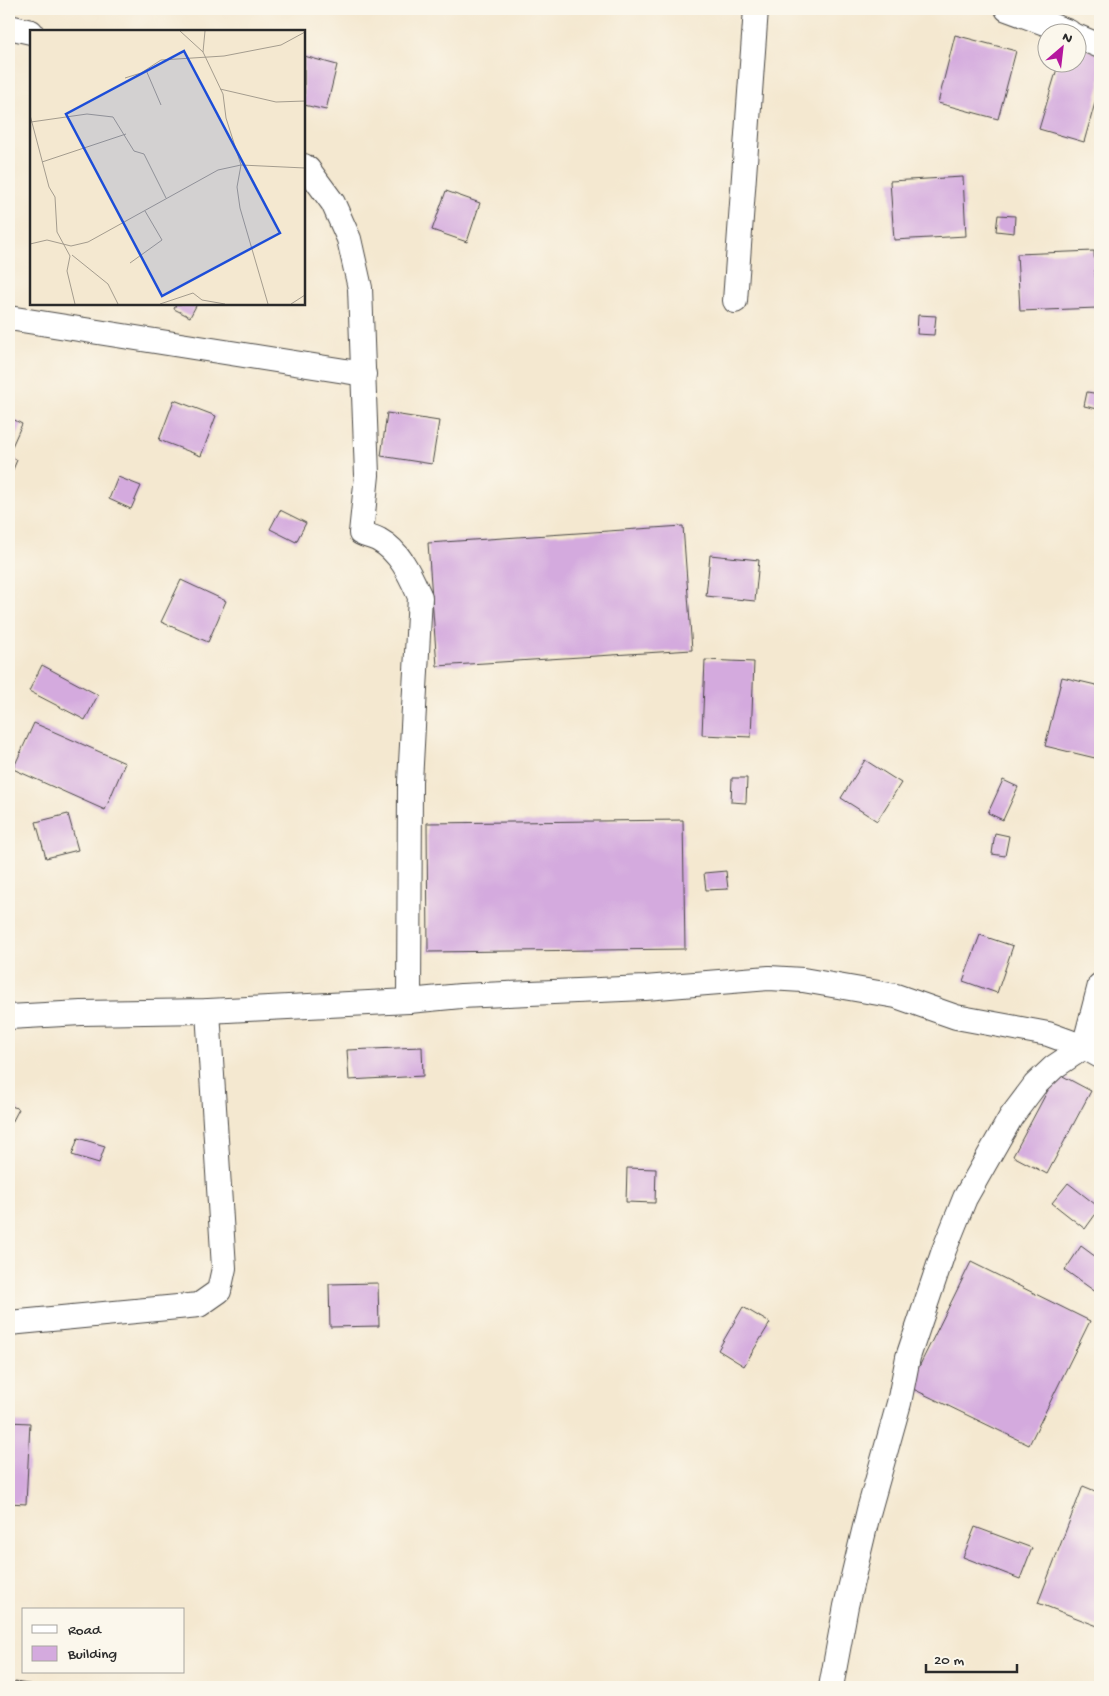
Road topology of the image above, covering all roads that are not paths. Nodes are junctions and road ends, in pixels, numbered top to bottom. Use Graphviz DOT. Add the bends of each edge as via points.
graph roads {
  1 [pos="756,9"];
  2 [pos="1007,9"];
  3 [pos="1042,22"];
  4 [pos="9,27"];
  5 [pos="30,32"];
  6 [pos="1086,40"];
  7 [pos="1100,46"];
  8 [pos="305,167"];
  9 [pos="735,302"];
  10 [pos="9,318"];
  11 [pos="364,374"];
  12 [pos="1100,985"];
  13 [pos="410,1002"];
  14 [pos="208,1011"];
  15 [pos="9,1017"];
  16 [pos="1092,1052"];
  17 [pos="9,1323"];
  18 [pos="831,1687"];
  1 -- 9 [label="street"];
  2 -- 3 [label="street"];
  4 -- 5 [label="street"];
  6 -- 7 [label="street"];
  8 -- 11 [label="street" via="332,203 349,239 360,288"];
  10 -- 11 [label="street"];
  11 -- 13 [label="street" via="367,475 361,533 381,541 398,556 420,598 410,782"];
  12 -- 16 [label="street"];
  13 -- 14 [label="street"];
  13 -- 16 [label="street" via="461,996 645,988 769,978 803,980 896,996 956,1017 1048,1034"];
  14 -- 15 [label="street"];
  14 -- 17 [label="street" via="224,1268 219,1292 199,1306"];
  16 -- 18 [label="street" via="1054,1067 1036,1085 1011,1117 965,1198 908,1358 899,1403 868,1510"];
}
